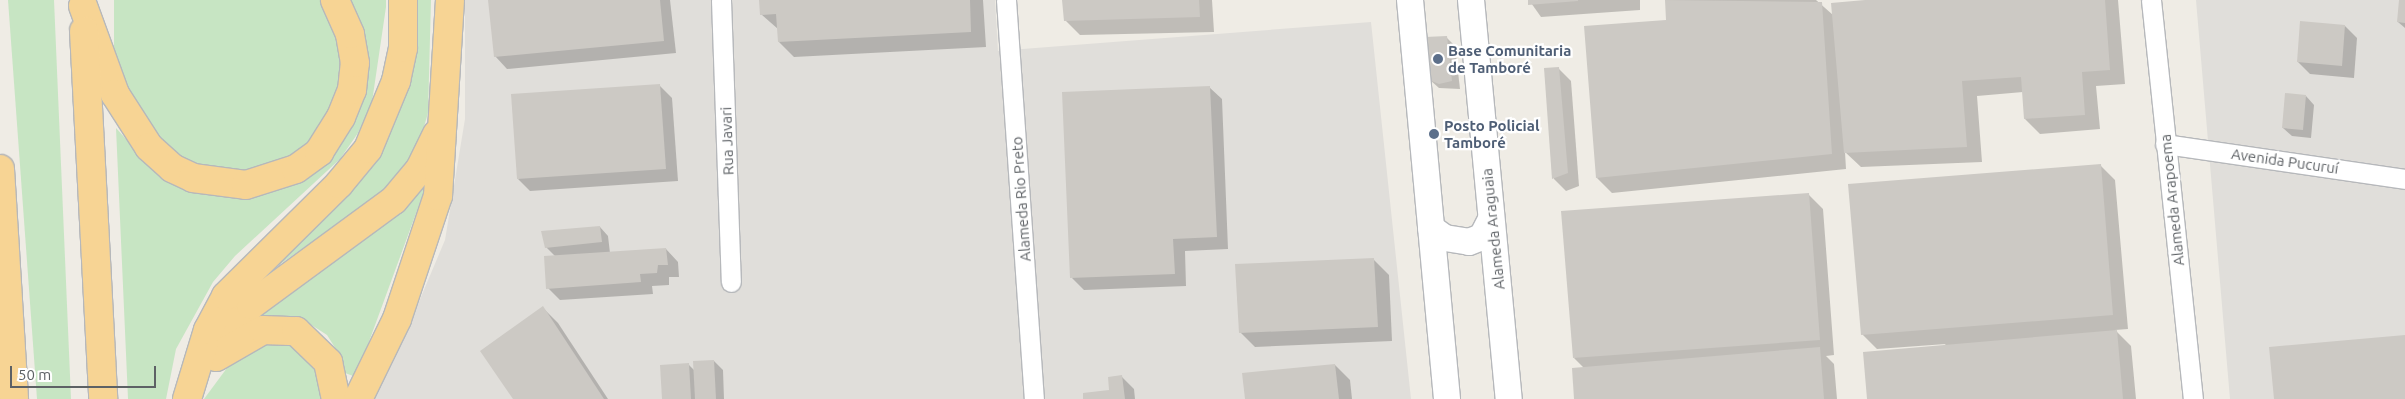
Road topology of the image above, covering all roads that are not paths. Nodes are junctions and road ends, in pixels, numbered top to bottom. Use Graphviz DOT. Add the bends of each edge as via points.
graph roads {
  1 [pos="335,0"];
  2 [pos="403,0"];
  3 [pos="450,0"];
  4 [pos="722,0"];
  5 [pos="1006,0"];
  6 [pos="1410,0"];
  7 [pos="1471,0"];
  8 [pos="2151,0"];
  9 [pos="82,3"];
  10 [pos="445,116"];
  11 [pos="2165,144"];
  12 [pos="0,169"];
  13 [pos="2405,179"];
  14 [pos="1491,219"];
  15 [pos="1431,228"];
  16 [pos="731,282"];
  17 [pos="199,355"];
  18 [pos="188,392"];
  19 [pos="14,399"];
  20 [pos="103,399"];
  21 [pos="336,399"];
  22 [pos="358,399"];
  23 [pos="1034,399"];
  24 [pos="1447,399"];
  25 [pos="1510,399"];
  26 [pos="2193,399"];
  1 -- 9 [label="highway" via="350,34 355,64 352,90 341,117 319,152 296,169 246,185 193,178 172,168 149,147 115,94"];
  2 -- 17 [label="highway" via="403,48 396,81 368,149 339,184 226,296"];
  3 -- 10 [label="highway"];
  4 -- 16 [label="street, Rua Javari"];
  5 -- 23 [label="street, Alameda Rio Preto"];
  6 -- 15 [label="street"];
  7 -- 14 [label="street, Alameda Araguaia"];
  8 -- 11 [label="street, Alameda Arapoema"];
  9 -- 20 [label="highway"];
  10 -- 17 [label="highway" via="410,185 372,219 251,305"];
  10 -- 22 [label="highway" via="435,204 397,319"];
  11 -- 13 [label="street, Avenida Pucuruí"];
  11 -- 26 [label="street, Alameda Arapoema"];
  12 -- 19 [label="highway"];
  14 -- 15 [label="street" via="1482,237 1469,242 1445,238"];
  14 -- 25 [label="street, Alameda Araguaia"];
  15 -- 24 [label="street"];
  17 -- 18 [label="highway"];
  18 -- 21 [label="highway" via="241,338 278,329 296,331 318,348 332,371"];
}
